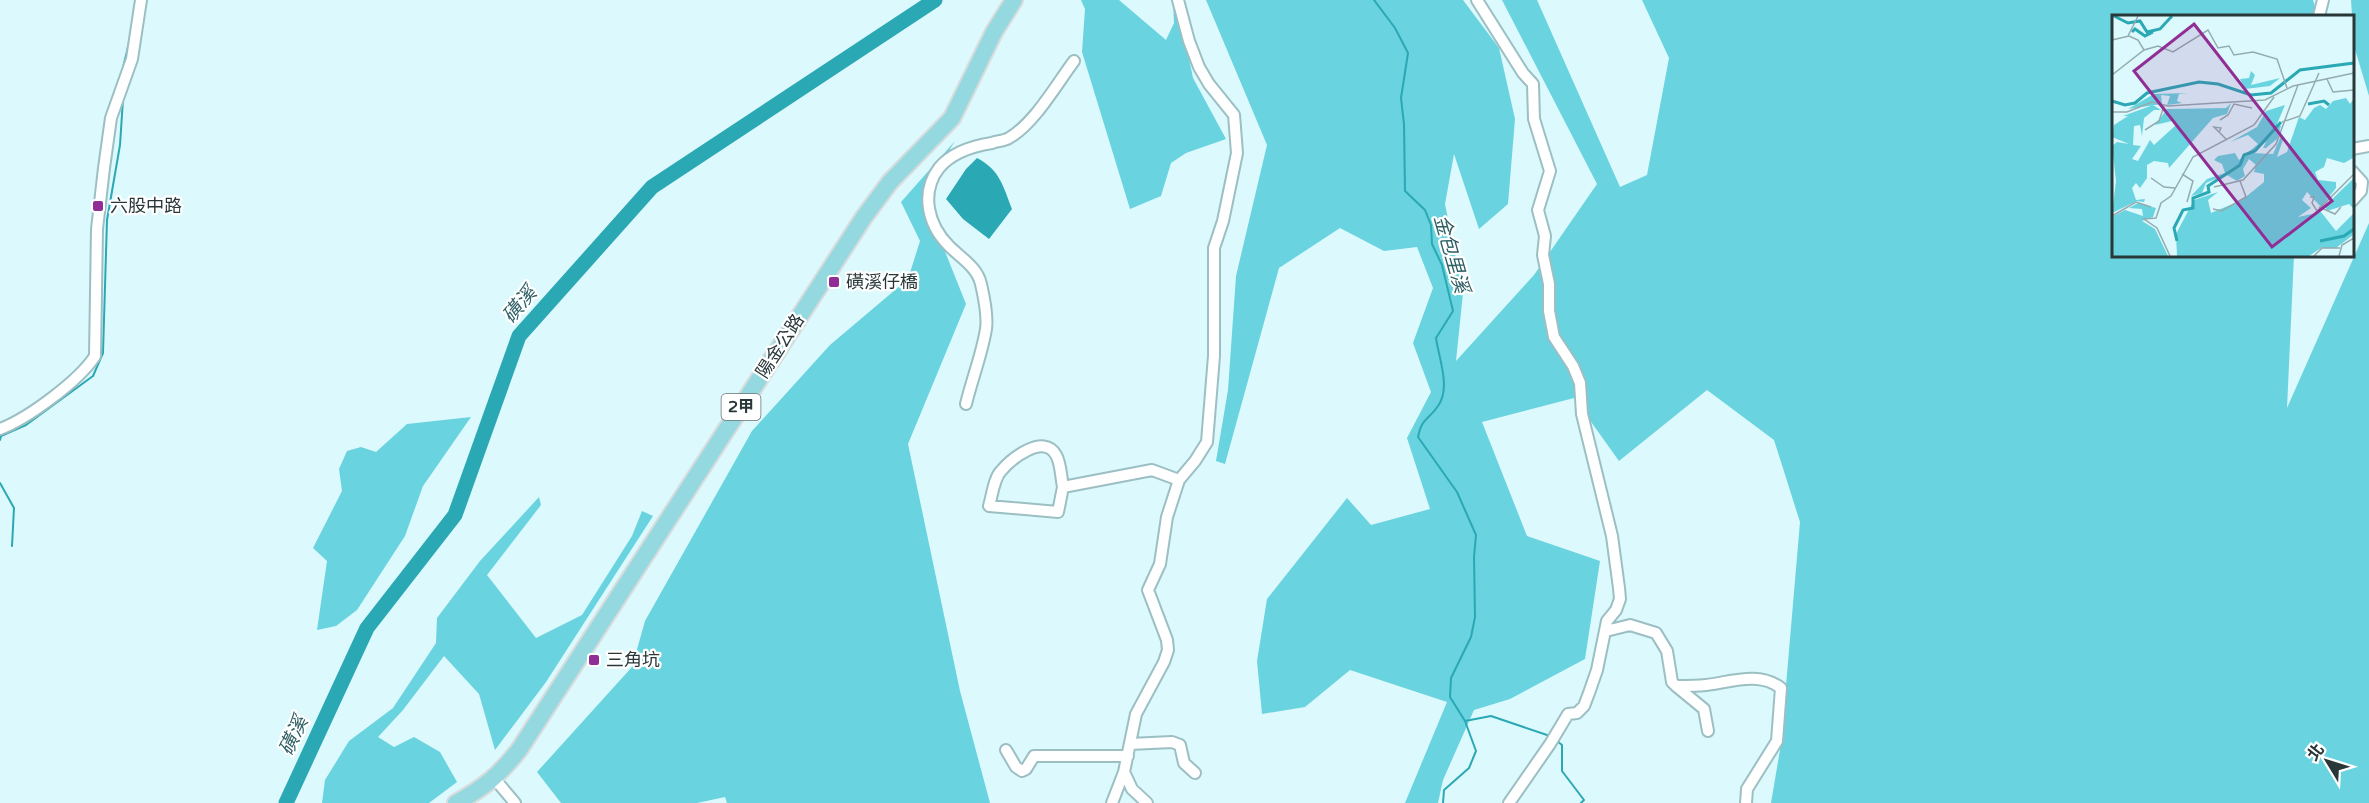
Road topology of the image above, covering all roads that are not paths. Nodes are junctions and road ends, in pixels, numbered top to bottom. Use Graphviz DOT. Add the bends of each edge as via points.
graph roads {
  1 [pos="141,0"];
  2 [pos="1014,0"];
  3 [pos="1178,0"];
  4 [pos="1477,0"];
  5 [pos="2323,0"];
  6 [pos="2319,15"];
  7 [pos="1074,62"];
  8 [pos="2369,146"];
  9 [pos="2354,148"];
  10 [pos="2354,173"];
  11 [pos="2354,199"];
  12 [pos="966,405"];
  13 [pos="0,429"];
  14 [pos="1179,480"];
  15 [pos="1063,488"];
  16 [pos="1605,631"];
  17 [pos="1676,686"];
  18 [pos="1708,731"];
  19 [pos="1130,744"];
  20 [pos="1006,750"];
  21 [pos="1128,756"];
  22 [pos="1124,772"];
  23 [pos="1196,773"];
  24 [pos="494,778"];
  25 [pos="456,803"];
  26 [pos="515,803"];
  27 [pos="1112,803"];
  28 [pos="1147,803"];
  29 [pos="1509,803"];
  30 [pos="1746,803"];
  1 -- 13 [label="street" via="132,59 111,118 104,168 98,229 95,356 87,368 17,423"];
  2 -- 24 [label="main road, 陽金公路 / 2甲" via="952,118 890,182 864,217 519,750"];
  3 -- 14 [label="street" via="1199,67 1234,115 1238,134 1238,153 1214,248 1214,356 1207,442"];
  4 -- 16 [label="street" via="1534,89 1534,119 1550,171 1538,210 1545,236 1543,255 1549,311 1554,337 1580,383 1582,414 1612,536 1619,588 1620,600"];
  5 -- 6 [label="street"];
  7 -- 12 [label="street" via="1025,126 1008,139 951,157 930,184 930,216 946,244 973,267 985,308 986,328"];
  8 -- 9 [label="street"];
  10 -- 11 [label="street" via="2362,182"];
  14 -- 15 [label="street" via="1152,470"];
  14 -- 19 [label="street" via="1167,517 1160,564 1148,590 1168,650 1136,714"];
  15 -- 15 [label="street" via="1058,512 989,506 999,472 1024,451 1041,446 1057,455"];
  16 -- 17 [label="street" via="1630,625 1656,633 1668,651 1672,682"];
  16 -- 29 [label="street" via="1584,706 1568,714"];
  17 -- 18 [label="street" via="1704,709"];
  17 -- 30 [label="street" via="1749,678 1769,681 1781,688 1777,741 1747,789"];
  19 -- 21 [label="street"];
  19 -- 23 [label="street" via="1180,745 1184,763"];
  20 -- 21 [label="street" via="1022,771 1034,756"];
  21 -- 22 [label="street"];
  22 -- 27 [label="street"];
  22 -- 28 [label="street" via="1132,789"];
  24 -- 25 [label="main road, 陽金公路 / 2甲"];
  24 -- 26 [label="street"];
}
